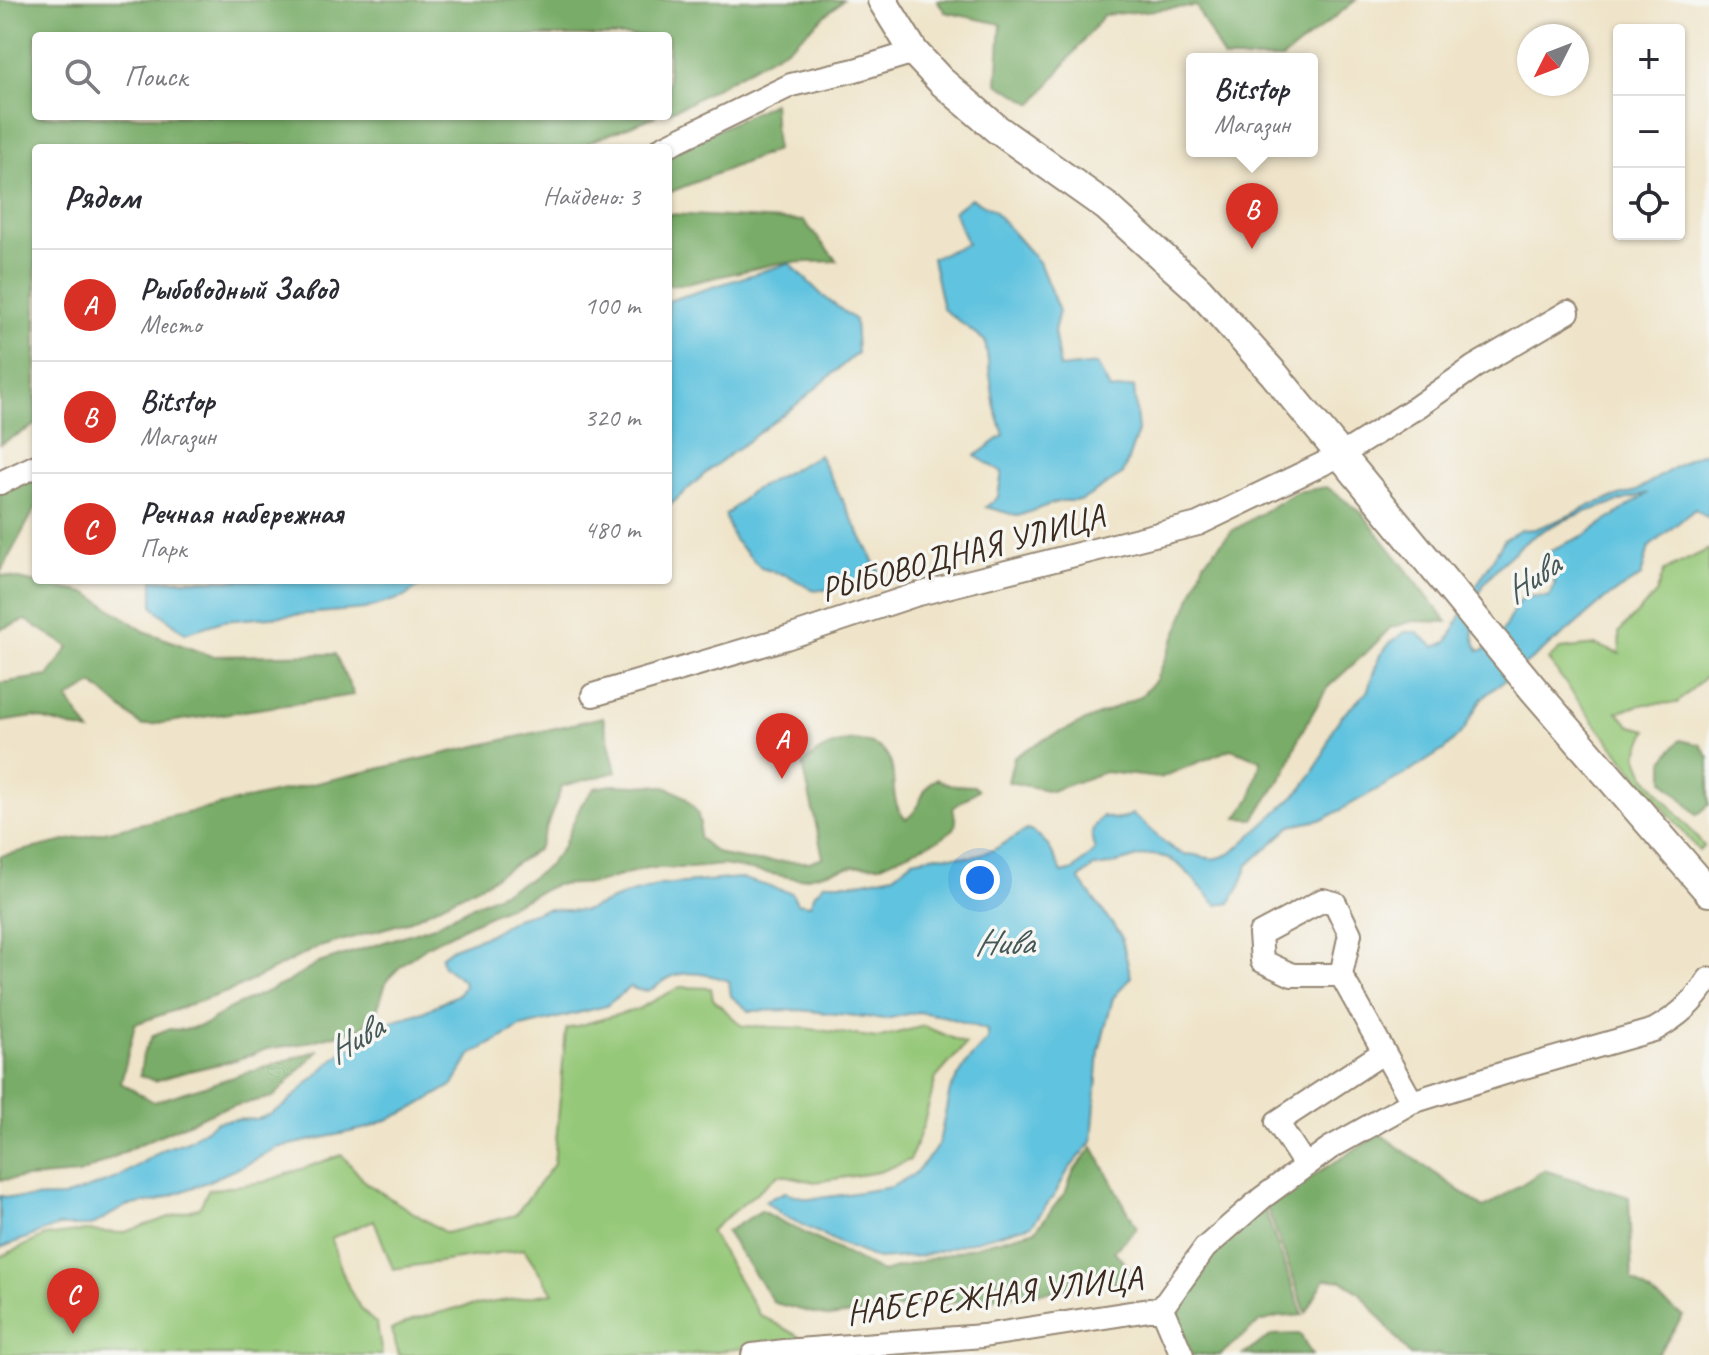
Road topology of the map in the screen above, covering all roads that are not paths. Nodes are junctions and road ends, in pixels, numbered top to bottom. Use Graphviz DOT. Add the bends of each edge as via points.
graph roads {
  1 [pos="886,2"];
  2 [pos="914,52"];
  3 [pos="670,144"];
  4 [pos="1568,312"];
  5 [pos="1341,455"];
  6 [pos="32,468"];
  7 [pos="0,483"];
  8 [pos="593,695"];
  9 [pos="1709,892"];
  10 [pos="1341,975"];
  11 [pos="1709,979"];
  12 [pos="1384,1052"];
  13 [pos="1412,1102"];
  14 [pos="1305,1165"];
  15 [pos="1162,1308"];
  16 [pos="985,1346"];
  17 [pos="753,1355"];
  18 [pos="1182,1355"];
  1 -- 2 [label="main road"];
  2 -- 3 [label="street" via="791,85"];
  2 -- 5 [label="main road" via="997,129 1107,207 1199,290"];
  4 -- 5 [label="street, РЫБОВОДНАЯ УЛИЦА"];
  5 -- 8 [label="street, РЫБОВОДНАЯ УЛИЦА" via="1198,524 915,595"];
  5 -- 9 [label="main road"];
  6 -- 7 [label="street"];
  10 -- 12 [label="street"];
  11 -- 13 [label="street, НАБЕРЕЖНАЯ УЛИЦА" via="1694,1001 1654,1030"];
  12 -- 13 [label="street"];
  12 -- 14 [label="street" via="1277,1122"];
  13 -- 14 [label="street, НАБЕРЕЖНАЯ УЛИЦА"];
  14 -- 15 [label="street, НАБЕРЕЖНАЯ УЛИЦА" via="1205,1248"];
  15 -- 16 [label="street, НАБЕРЕЖНАЯ УЛИЦА"];
  15 -- 18 [label="street"];
  16 -- 17 [label="street, НАБЕРЕЖНАЯ УЛИЦА"];
}
